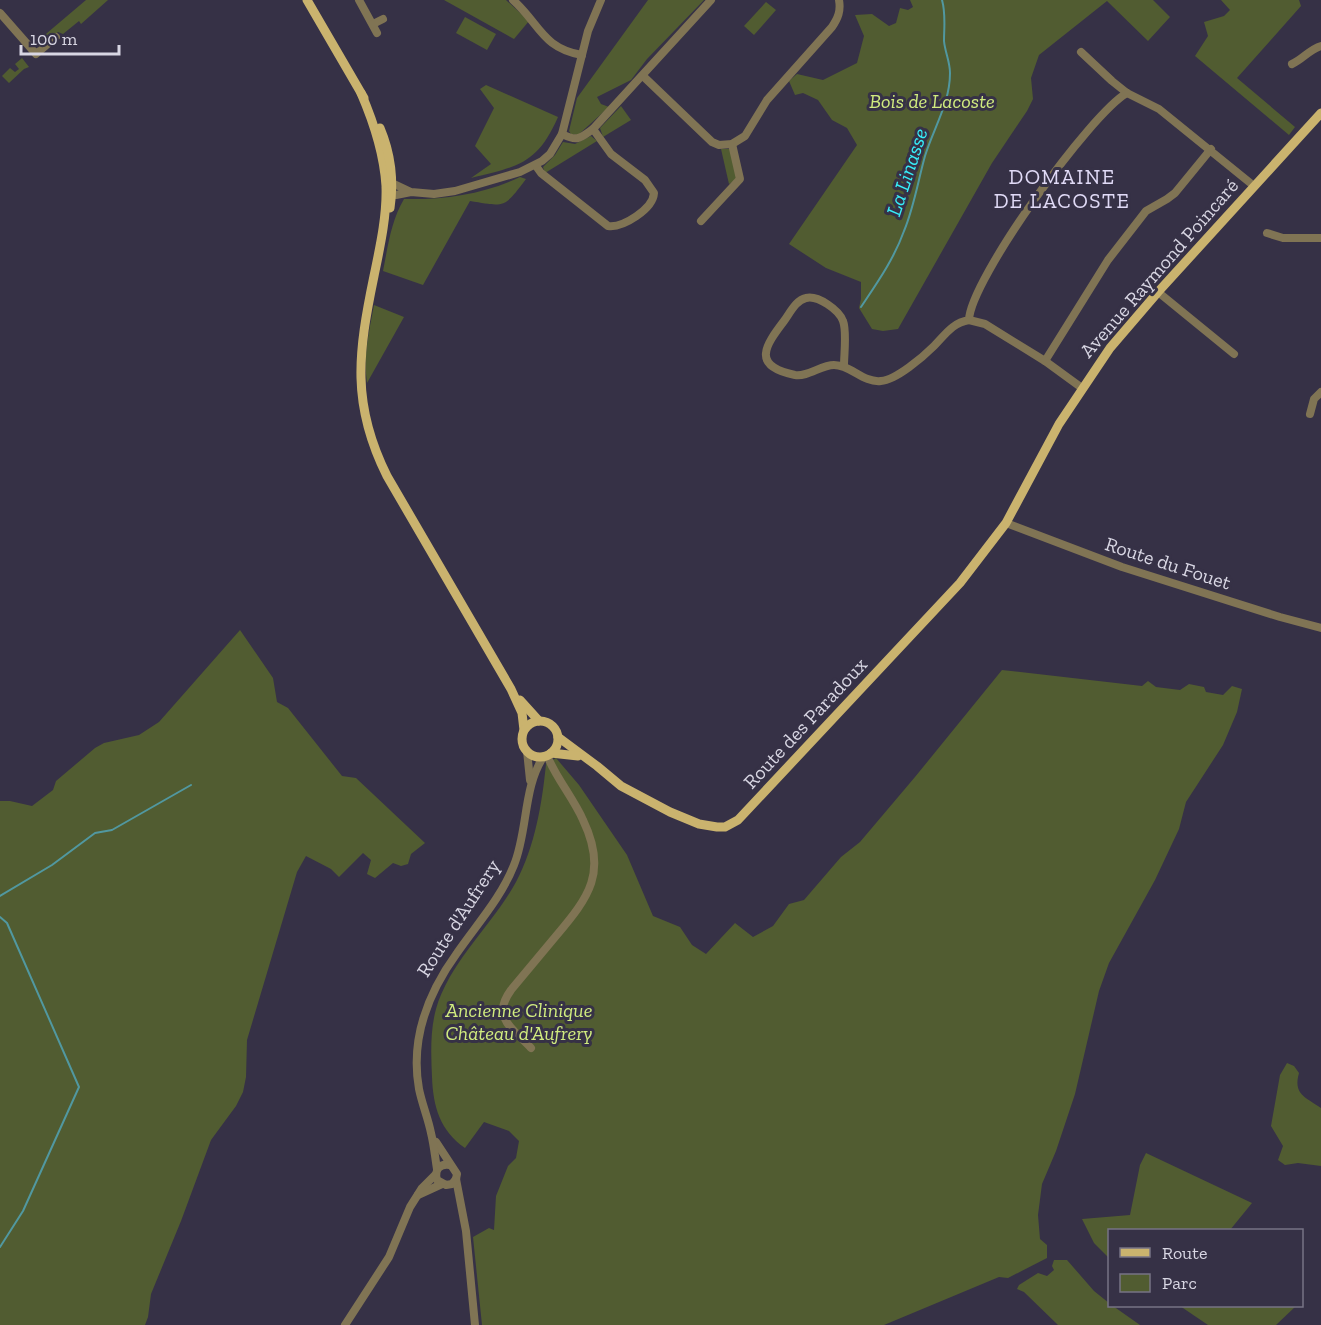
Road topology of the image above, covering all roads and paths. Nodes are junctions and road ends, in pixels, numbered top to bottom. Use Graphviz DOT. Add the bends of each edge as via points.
graph roads {
  1 [pos="307,0"];
  2 [pos="359,0"];
  3 [pos="513,0"];
  4 [pos="601,0"];
  5 [pos="711,0"];
  6 [pos="839,0"];
  7 [pos="1,16"];
  8 [pos="383,19"];
  9 [pos="373,24"];
  10 [pos="377,33"];
  11 [pos="56,37"];
  12 [pos="1321,46"];
  13 [pos="1082,52"];
  14 [pos="582,55"];
  15 [pos="1292,64"];
  16 [pos="643,76"];
  17 [pos="1127,93"];
  18 [pos="1321,113"];
  19 [pos="593,129"];
  20 [pos="562,134"];
  21 [pos="732,144"];
  22 [pos="1211,149"];
  23 [pos="536,166"];
  24 [pos="1254,186"];
  25 [pos="390,189"];
  26 [pos="701,221"];
  27 [pos="1267,233"];
  28 [pos="1321,238"];
  29 [pos="1158,292"];
  30 [pos="969,320"];
  31 [pos="1234,354"];
  32 [pos="1044,361"];
  33 [pos="844,366"];
  34 [pos="1082,388"];
  35 [pos="1321,392"];
  36 [pos="1310,414"];
  37 [pos="1006,523"];
  38 [pos="1321,628"];
  39 [pos="511,689"];
  40 [pos="539,721"];
  41 [pos="524,730"];
  42 [pos="558,737"];
  43 [pos="527,751"];
  44 [pos="547,755"];
  45 [pos="591,761"];
  46 [pos="530,793"];
  47 [pos="531,1048"];
  48 [pos="431,1133"];
  49 [pos="450,1165"];
  50 [pos="436,1172"];
  51 [pos="456,1179"];
  52 [pos="444,1185"];
  53 [pos="418,1195"];
  54 [pos="463,1212"];
  55 [pos="345,1325"];
  56 [pos="475,1325"];
  1 -- 25 [label="main road" via="361,93 378,136"];
  2 -- 9 [label="street"];
  3 -- 14 [label="street" via="552,44"];
  4 -- 14 [label="street"];
  5 -- 16 [label="street"];
  6 -- 21 [label="street" via="838,18 832,27 767,100 745,136"];
  7 -- 11 [label="street" via="36,54"];
  8 -- 9 [label="street"];
  9 -- 10 [label="street"];
  12 -- 15 [label="street"];
  13 -- 17 [label="street"];
  14 -- 20 [label="street"];
  16 -- 19 [label="street"];
  16 -- 21 [label="street" via="712,142"];
  17 -- 22 [label="street" via="1159,109"];
  17 -- 30 [label="street" via="1074,145 1035,201 986,276"];
  18 -- 24 [label="main road, Avenue Raymond Poincaré"];
  19 -- 20 [label="street" via="574,139"];
  19 -- 23 [label="street" via="611,154 645,180 654,193 650,205 621,226 608,226"];
  20 -- 23 [label="street" via="550,154"];
  21 -- 26 [label="street" via="740,179"];
  22 -- 24 [label="street"];
  22 -- 32 [label="street" via="1175,192 1146,211 1108,260"];
  23 -- 25 [label="street" via="455,191 434,194"];
  24 -- 29 [label="main road, Avenue Raymond Poincaré"];
  25 -- 39 [label="main road" via="359,376 372,442 387,476"];
  27 -- 28 [label="street" via="1283,238"];
  29 -- 31 [label="street"];
  29 -- 34 [label="main road, Avenue Raymond Poincaré"];
  30 -- 32 [label="street" via="985,324"];
  30 -- 33 [label="street" via="953,326 932,348 889,379 868,379"];
  32 -- 34 [label="street"];
  33 -- 33 [label="street" via="793,374 771,365 766,347 798,302 816,298 843,321"];
  34 -- 37 [label="main road, Avenue Raymond Poincaré"];
  35 -- 36 [label="street" via="1314,399"];
  37 -- 38 [label="street, Route du Fouet" via="1122,567"];
  37 -- 45 [label="main road, Route des Paradoux" via="945,601 747,813 731,824 708,826 670,812 621,786"];
  39 -- 40 [label="main road"];
  39 -- 41 [label="main road" via="522,713"];
  40 -- 41 [label="main road"];
  40 -- 42 [label="main road" via="549,723"];
  41 -- 43 [label="main road" via="522,741"];
  42 -- 44 [label="main road"];
  42 -- 45 [label="main road"];
  43 -- 44 [label="main road"];
  43 -- 46 [label="street, Route d'Aufrery"];
  44 -- 45 [label="main road" via="567,753"];
  44 -- 46 [label="street, Route d'Aufrery" via="537,766"];
  44 -- 47 [label="street" via="590,835 594,874 582,905 502,1005 505,1021"];
  46 -- 48 [label="street, Route d'Aufrery" via="524,834 509,875 495,901 441,975 424,1012 417,1067"];
  48 -- 49 [label="street, Route d'Aufrery"];
  48 -- 50 [label="street, Route d'Aufrery"];
  49 -- 50 [label="street" via="445,1164"];
  49 -- 51 [label="street" via="456,1171"];
  50 -- 52 [label="street" via="437,1180"];
  50 -- 53 [label="street"];
  51 -- 52 [label="street"];
  51 -- 54 [label="street"];
  52 -- 53 [label="street"];
  52 -- 54 [label="street"];
  53 -- 55 [label="street" via="384,1266"];
  54 -- 56 [label="street"];
}
